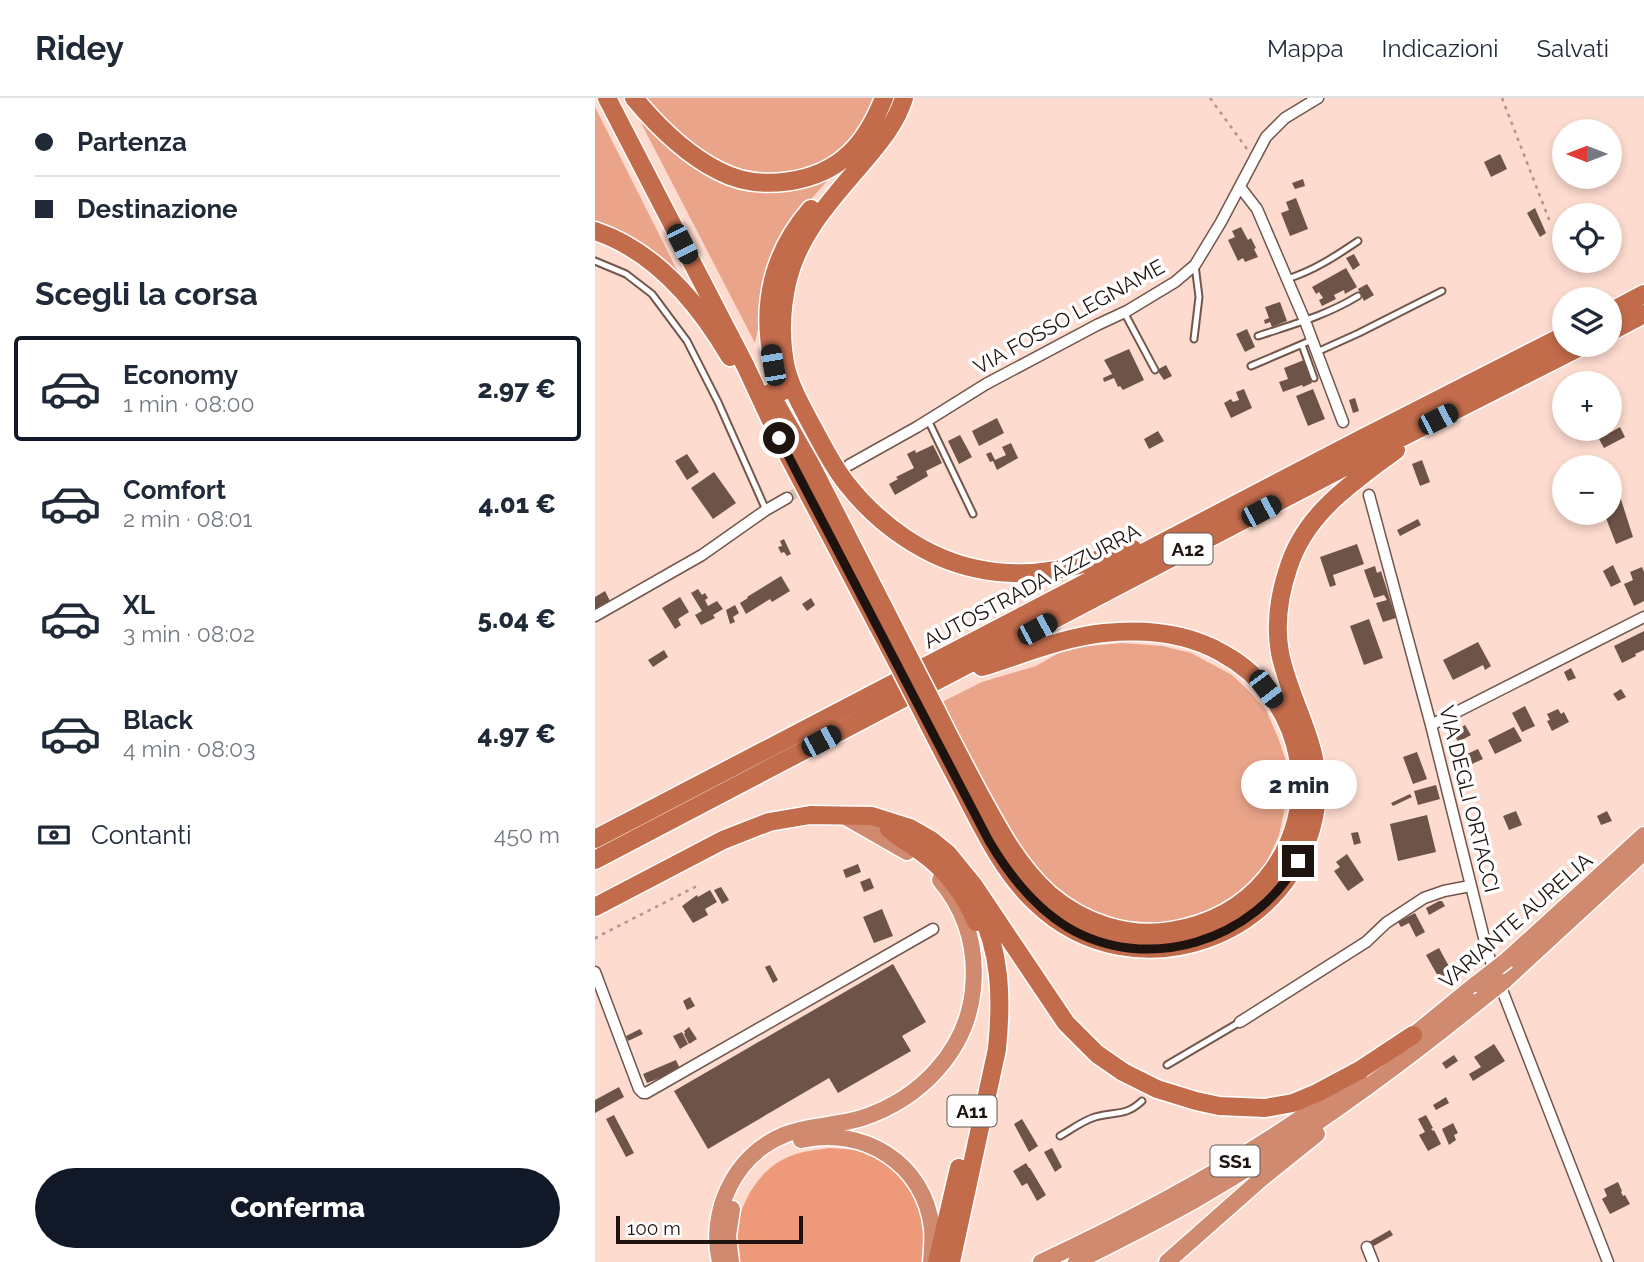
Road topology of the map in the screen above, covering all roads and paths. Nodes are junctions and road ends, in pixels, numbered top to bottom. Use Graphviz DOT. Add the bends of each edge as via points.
graph roads {
  1 [pos="607,98"];
  2 [pos="618,98"];
  3 [pos="634,98"];
  4 [pos="884,98"];
  5 [pos="904,98"];
  6 [pos="1210,98"];
  7 [pos="1318,98"];
  8 [pos="1502,98"];
  9 [pos="868,156"];
  10 [pos="1254,159"];
  11 [pos="1240,187"];
  12 [pos="1550,222"];
  13 [pos="595,231"];
  14 [pos="1358,241"];
  15 [pos="595,261"];
  16 [pos="1195,265"];
  17 [pos="1287,279"];
  18 [pos="1442,291"];
  19 [pos="1644,294"];
  20 [pos="1358,296"];
  21 [pos="1622,306"];
  22 [pos="1124,312"];
  23 [pos="1644,314"];
  24 [pos="1305,321"];
  25 [pos="1622,326"];
  26 [pos="1258,336"];
  27 [pos="1194,339"];
  28 [pos="1307,342"];
  29 [pos="1552,342"];
  30 [pos="1317,352"];
  31 [pos="1560,357"];
  32 [pos="1251,366"];
  33 [pos="1154,370"];
  34 [pos="1314,378"];
  35 [pos="1438,419"];
  36 [pos="928,420"];
  37 [pos="1343,422"];
  38 [pos="779,438"];
  39 [pos="849,465"];
  40 [pos="812,467"];
  41 [pos="1369,495"];
  42 [pos="787,498"];
  43 [pos="767,510"];
  44 [pos="973,514"];
  45 [pos="1177,535"];
  46 [pos="595,616"];
  47 [pos="1644,617"];
  48 [pos="905,663"];
  49 [pos="938,680"];
  50 [pos="930,714"];
  51 [pos="1431,725"];
  52 [pos="844,816"];
  53 [pos="1644,835"];
  54 [pos="595,839"];
  55 [pos="1644,852"];
  56 [pos="595,860"];
  57 [pos="697,886"];
  58 [pos="1470,886"];
  59 [pos="595,907"];
  60 [pos="933,929"];
  61 [pos="595,939"];
  62 [pos="985,957"];
  63 [pos="595,972"];
  64 [pos="1240,1022"];
  65 [pos="1416,1042"];
  66 [pos="1167,1065"];
  67 [pos="1142,1101"];
  68 [pos="1060,1136"];
  69 [pos="1367,1247"];
  70 [pos="720,1262"];
  71 [pos="731,1262"];
  72 [pos="931,1262"];
  73 [pos="937,1262"];
  74 [pos="951,1262"];
  75 [pos="1041,1262"];
  76 [pos="1076,1262"];
  77 [pos="1167,1262"];
  78 [pos="1373,1262"];
  79 [pos="1608,1262"];
  1 -- 38 [label="highway"];
  2 -- 40 [label="highway"];
  3 -- 4 [label="highway" via="688,152 721,172 763,183 797,179 840,161 869,130"];
  5 -- 9 [label="highway" via="891,127"];
  6 -- 10 [label="path"];
  7 -- 10 [label="street, VIA FOSSO LEGNAME" via="1285,118 1266,137"];
  8 -- 12 [label="path"];
  9 -- 40 [label="highway" via="799,224 781,256 770,293 768,335 773,365"];
  9 -- 45 [label="highway" via="800,245 788,277 782,320 790,380 846,483 877,516 915,543 963,565 997,572 1040,573 1086,564"];
  10 -- 11 [label="street, VIA FOSSO LEGNAME"];
  11 -- 16 [label="street, VIA FOSSO LEGNAME"];
  11 -- 17 [label="street" via="1257,209"];
  13 -- 38 [label="highway" via="647,258 684,293 727,352"];
  14 -- 17 [label="lane" via="1332,259"];
  15 -- 43 [label="lane" via="626,274 652,294 687,341"];
  16 -- 22 [label="street, VIA FOSSO LEGNAME"];
  16 -- 27 [label="lane" via="1199,297"];
  17 -- 24 [label="street"];
  18 -- 30 [label="lane"];
  19 -- 21 [label="highway"];
  20 -- 24 [label="lane"];
  22 -- 33 [label="lane"];
  22 -- 36 [label="street, VIA FOSSO LEGNAME" via="989,382"];
  23 -- 25 [label="highway"];
  24 -- 26 [label="lane"];
  24 -- 28 [label="street"];
  28 -- 30 [label="street"];
  28 -- 32 [label="lane"];
  28 -- 34 [label="lane"];
  29 -- 45 [label="highway, AUTOSTRADA AZZURRA / A12"];
  30 -- 37 [label="street"];
  31 -- 35 [label="highway, AUTOSTRADA AZZURRA / A12"];
  35 -- 49 [label="highway, AUTOSTRADA AZZURRA / A12"];
  35 -- 50 [label="highway" via="1328,503 1293,555 1280,599 1279,643 1314,755 1316,804 1303,852 1288,878 1265,904 1232,928 1186,945 1143,949 1099,941 1060,922 1021,888 996,853"];
  36 -- 39 [label="street, VIA FOSSO LEGNAME"];
  36 -- 44 [label="lane"];
  38 -- 48 [label="highway"];
  40 -- 48 [label="highway"];
  41 -- 51 [label="street, VIA DEGLI ORTACCI"];
  42 -- 43 [label="street"];
  43 -- 46 [label="street" via="702,555"];
  45 -- 54 [label="highway, AUTOSTRADA AZZURRA / A12"];
  47 -- 51 [label="street"];
  48 -- 50 [label="highway, bridge"];
  49 -- 50 [label="highway" via="1062,641 1105,633 1154,632 1204,644 1256,677 1283,714 1300,772 1295,827 1283,855 1258,889 1216,918 1161,933 1106,927 1064,905 1021,864"];
  49 -- 56 [label="highway, AUTOSTRADA AZZURRA / A12"];
  51 -- 58 [label="street, VIA DEGLI ORTACCI"];
  52 -- 59 [label="highway, A11" via="800,816 752,828"];
  52 -- 62 [label="highway" via="914,856 936,876 950,892 971,941"];
  52 -- 62 [label="highway, A11" via="889,829 927,856 974,915"];
  52 -- 65 [label="highway" via="885,819 931,840 948,854 1066,1023 1106,1061 1157,1089 1226,1106 1265,1108 1293,1103"];
  53 -- 65 [label="highway, VARIANTE AURELIA / SS1, bridge"];
  55 -- 65 [label="highway, VARIANTE AURELIA / SS1, bridge" via="1503,982"];
  57 -- 61 [label="path"];
  58 -- 64 [label="street" via="1424,898 1366,942"];
  58 -- 79 [label="street, VIA DEGLI ORTACCI" via="1488,954"];
  60 -- 63 [label="street" via="646,1093 639,1089"];
  62 -- 70 [label="highway" via="964,1029 950,1054 925,1082 905,1098 862,1118 785,1134 744,1164 721,1207"];
  62 -- 73 [label="highway, A11" via="991,981 986,1046"];
  62 -- 74 [label="highway" via="997,969 997,1049"];
  64 -- 66 [label="lane"];
  65 -- 75 [label="highway, SS1" via="1391,1053 1264,1143 1176,1195"];
  65 -- 76 [label="highway, SS1" via="1320,1121 1227,1181"];
  65 -- 77 [label="highway" via="1401,1068 1268,1173"];
  67 -- 68 [label="lane" via="1132,1110 1097,1116"];
  69 -- 78 [label="street"];
  71 -- 72 [label="highway" via="729,1220 745,1179 778,1148 831,1136 882,1151 912,1178 930,1220"];
}
